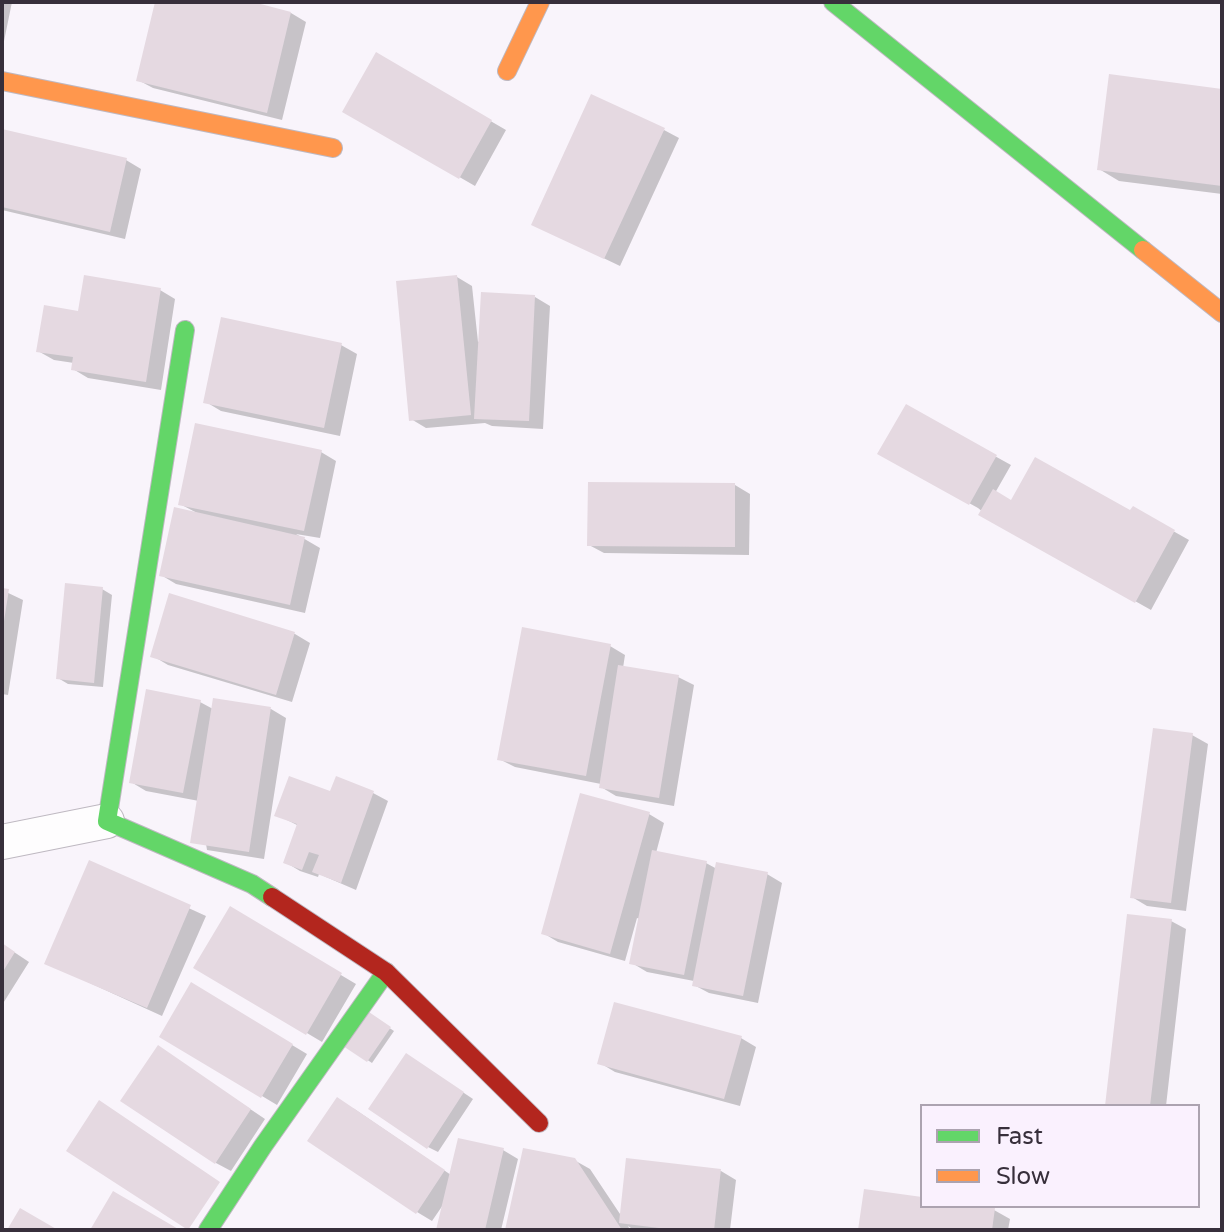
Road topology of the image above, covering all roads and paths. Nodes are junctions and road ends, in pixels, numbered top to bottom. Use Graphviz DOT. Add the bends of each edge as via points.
graph roads {
  1 [pos="540,2"];
  2 [pos="833,2"];
  3 [pos="507,71"];
  4 [pos="2,81"];
  5 [pos="333,148"];
  6 [pos="1222,313"];
  7 [pos="185,330"];
  8 [pos="107,821"];
  9 [pos="2,842"];
  10 [pos="386,972"];
  11 [pos="539,1123"];
  12 [pos="208,1230"];
  1 -- 3 [label="street"];
  2 -- 6 [label="street"];
  4 -- 5 [label="street"];
  7 -- 8 [label="street"];
  8 -- 9 [label="street"];
  8 -- 10 [label="street" via="252,884"];
  10 -- 11 [label="street"];
  10 -- 12 [label="street"];
}
